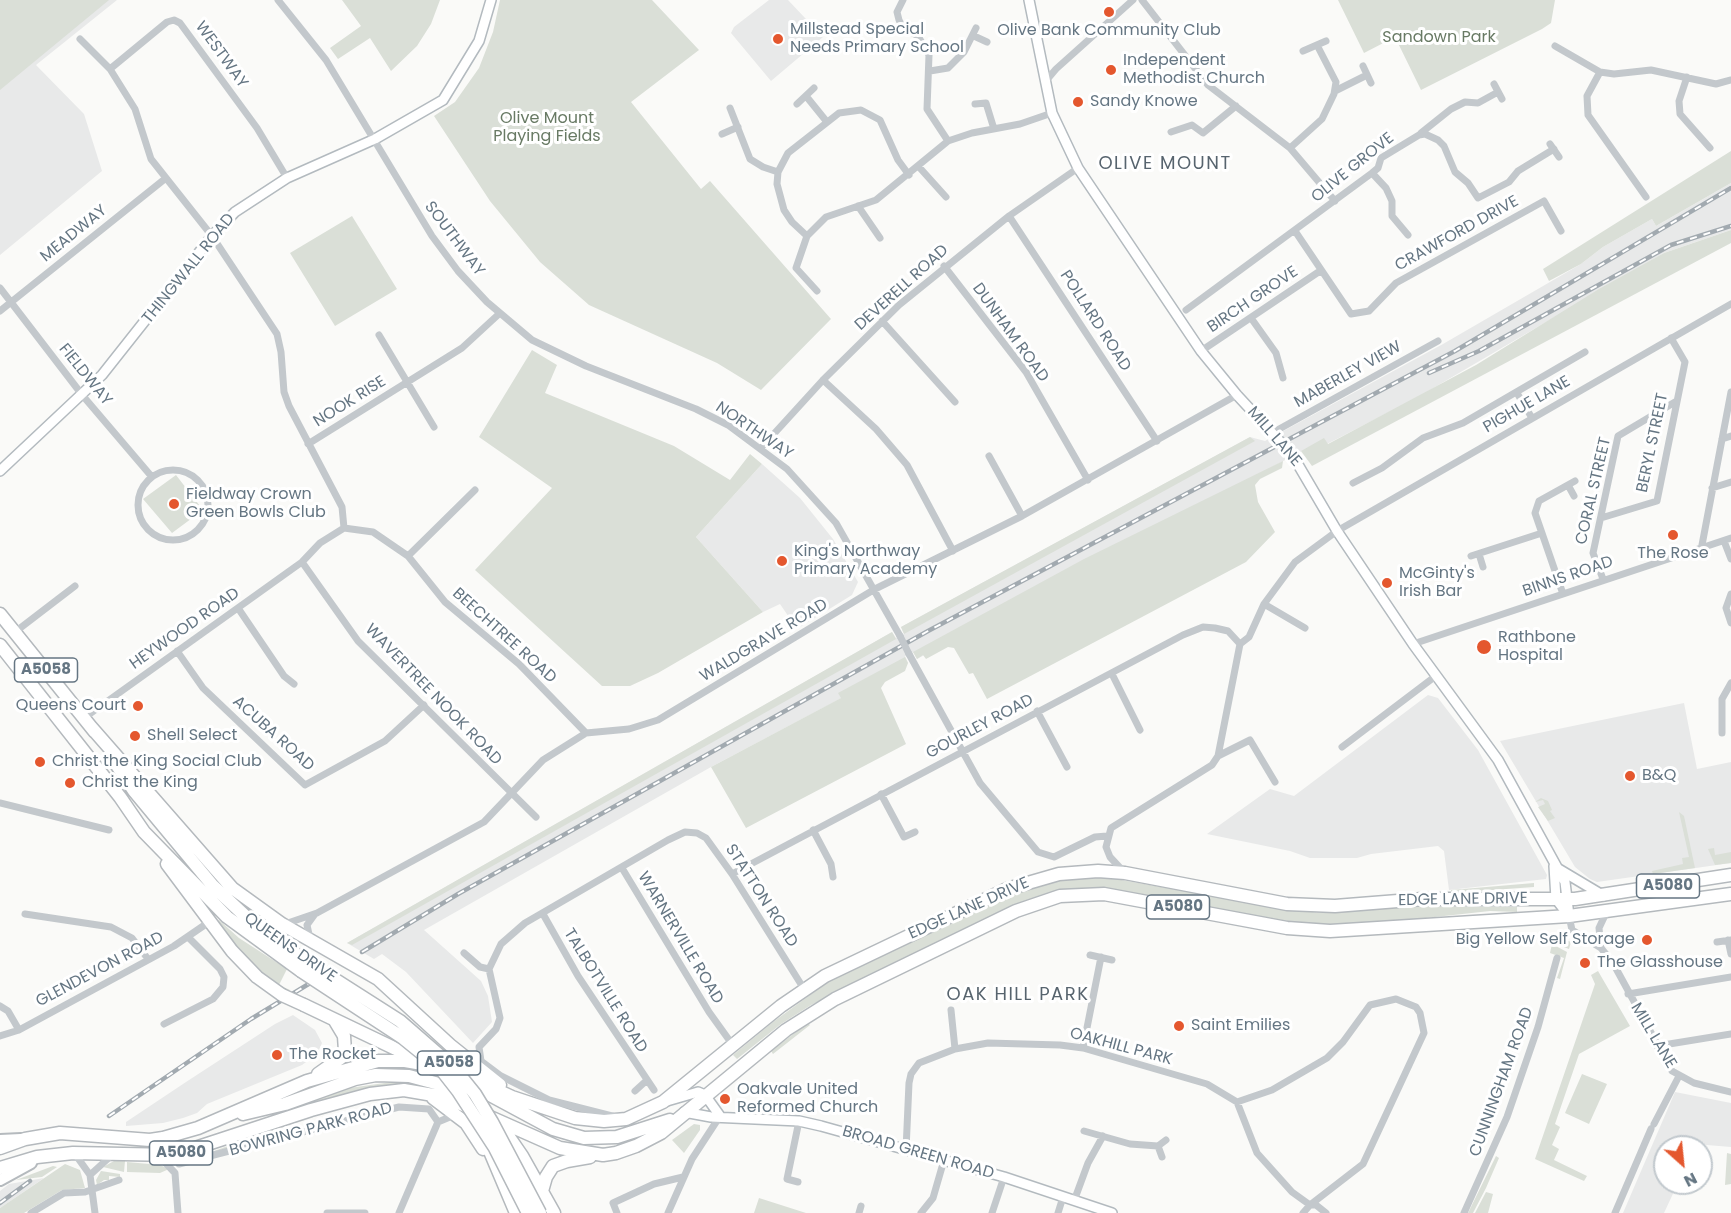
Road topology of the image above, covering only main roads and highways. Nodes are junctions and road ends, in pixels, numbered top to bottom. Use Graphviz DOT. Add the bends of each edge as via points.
graph roads {
  1 [pos="0,614"];
  2 [pos="1,650"];
  3 [pos="88,723"];
  4 [pos="144,832"];
  5 [pos="1731,875"];
  6 [pos="1731,894"];
  7 [pos="303,966"];
  8 [pos="419,1014"];
  9 [pos="333,1019"];
  10 [pos="431,1027"];
  11 [pos="450,1045"];
  12 [pos="394,1046"];
  13 [pos="426,1064"];
  14 [pos="470,1076"];
  15 [pos="450,1077"];
  16 [pos="307,1081"];
  17 [pos="477,1089"];
  18 [pos="423,1092"];
  19 [pos="516,1098"];
  20 [pos="460,1109"];
  21 [pos="492,1111"];
  22 [pos="681,1115"];
  23 [pos="216,1120"];
  24 [pos="482,1133"];
  25 [pos="25,1139"];
  26 [pos="0,1140"];
  27 [pos="0,1148"];
  28 [pos="603,1155"];
  29 [pos="44,1156"];
  30 [pos="0,1168"];
  31 [pos="496,1168"];
  32 [pos="0,1180"];
  33 [pos="542,1191"];
  34 [pos="552,1209"];
  35 [pos="518,1213"];
  36 [pos="528,1213"];
  37 [pos="540,1213"];
  1 -- 3 [label="highway, QUEENS DRIVE / A5058"];
  2 -- 4 [label="highway, QUEENS DRIVE / A5058"];
  3 -- 7 [label="highway, QUEENS DRIVE / A5058" via="134,791 213,886"];
  3 -- 8 [label="highway, A5058" via="222,879 264,913 367,971"];
  4 -- 7 [label="highway, QUEENS DRIVE / A5058" via="227,917"];
  4 -- 9 [label="highway, A5058, bridge" via="231,951 257,977 282,995"];
  5 -- 19 [label="highway, EDGE LANE DRIVE / A5080" via="1604,896 1423,899 1335,906 1287,904 1125,873 1059,874 1016,886 825,976 732,1044 663,1102 626,1119 604,1122 575,1118"];
  6 -- 22 [label="highway, EDGE LANE DRIVE / A5080" via="1569,916 1330,931 1287,928 1104,894 1060,896 1016,911 835,999 786,1030"];
  7 -- 36 [label="highway, QUEENS DRIVE / A5058, bridge" via="440,1068 495,1148"];
  7 -- 37 [label="highway, QUEENS DRIVE / A5058, bridge" via="400,1021 454,1068 492,1122"];
  8 -- 10 [label="highway"];
  8 -- 12 [label="highway" via="422,1028 416,1039"];
  9 -- 12 [label="highway"];
  9 -- 16 [label="highway" via="344,1036 345,1051"];
  10 -- 11 [label="highway"];
  10 -- 15 [label="highway"];
  11 -- 14 [label="highway"];
  11 -- 19 [label="highway"];
  12 -- 13 [label="highway"];
  13 -- 15 [label="highway, EDGE LANE DRIVE / A5080"];
  13 -- 16 [label="highway, EDGE LANE DRIVE / A5080" via="378,1061"];
  14 -- 15 [label="highway, EDGE LANE DRIVE / A5080"];
  14 -- 17 [label="highway"];
  14 -- 19 [label="highway, EDGE LANE DRIVE / A5080"];
  15 -- 17 [label="highway"];
  15 -- 18 [label="highway" via="435,1092"];
  15 -- 20 [label="highway"];
  15 -- 21 [label="highway"];
  15 -- 23 [label="highway" via="376,1075 285,1104"];
  16 -- 23 [label="highway, A5080"];
  17 -- 21 [label="highway"];
  18 -- 20 [label="highway"];
  18 -- 29 [label="highway, BOWRING PARK ROAD / A5080" via="385,1091 159,1156"];
  19 -- 21 [label="highway"];
  20 -- 21 [label="highway, A5080"];
  20 -- 24 [label="highway"];
  20 -- 31 [label="highway"];
  21 -- 22 [label="highway" via="584,1138 629,1135"];
  21 -- 24 [label="highway"];
  21 -- 28 [label="highway, EDGE LANE DRIVE / A5080" via="560,1148"];
  21 -- 33 [label="highway"];
  22 -- 28 [label="highway, EDGE LANE DRIVE / A5080" via="651,1139"];
  23 -- 25 [label="highway, A5080" via="182,1134 150,1140 60,1133"];
  24 -- 31 [label="highway"];
  25 -- 26 [label="main road, A5080"];
  25 -- 27 [label="highway"];
  28 -- 33 [label="highway" via="559,1163 549,1171"];
  29 -- 30 [label="highway"];
  29 -- 32 [label="main road, BOWRING PARK ROAD / A5080"];
  31 -- 35 [label="highway"];
  33 -- 34 [label="highway"];
  34 -- 35 [label="highway" via="538,1198 526,1203"];
}
